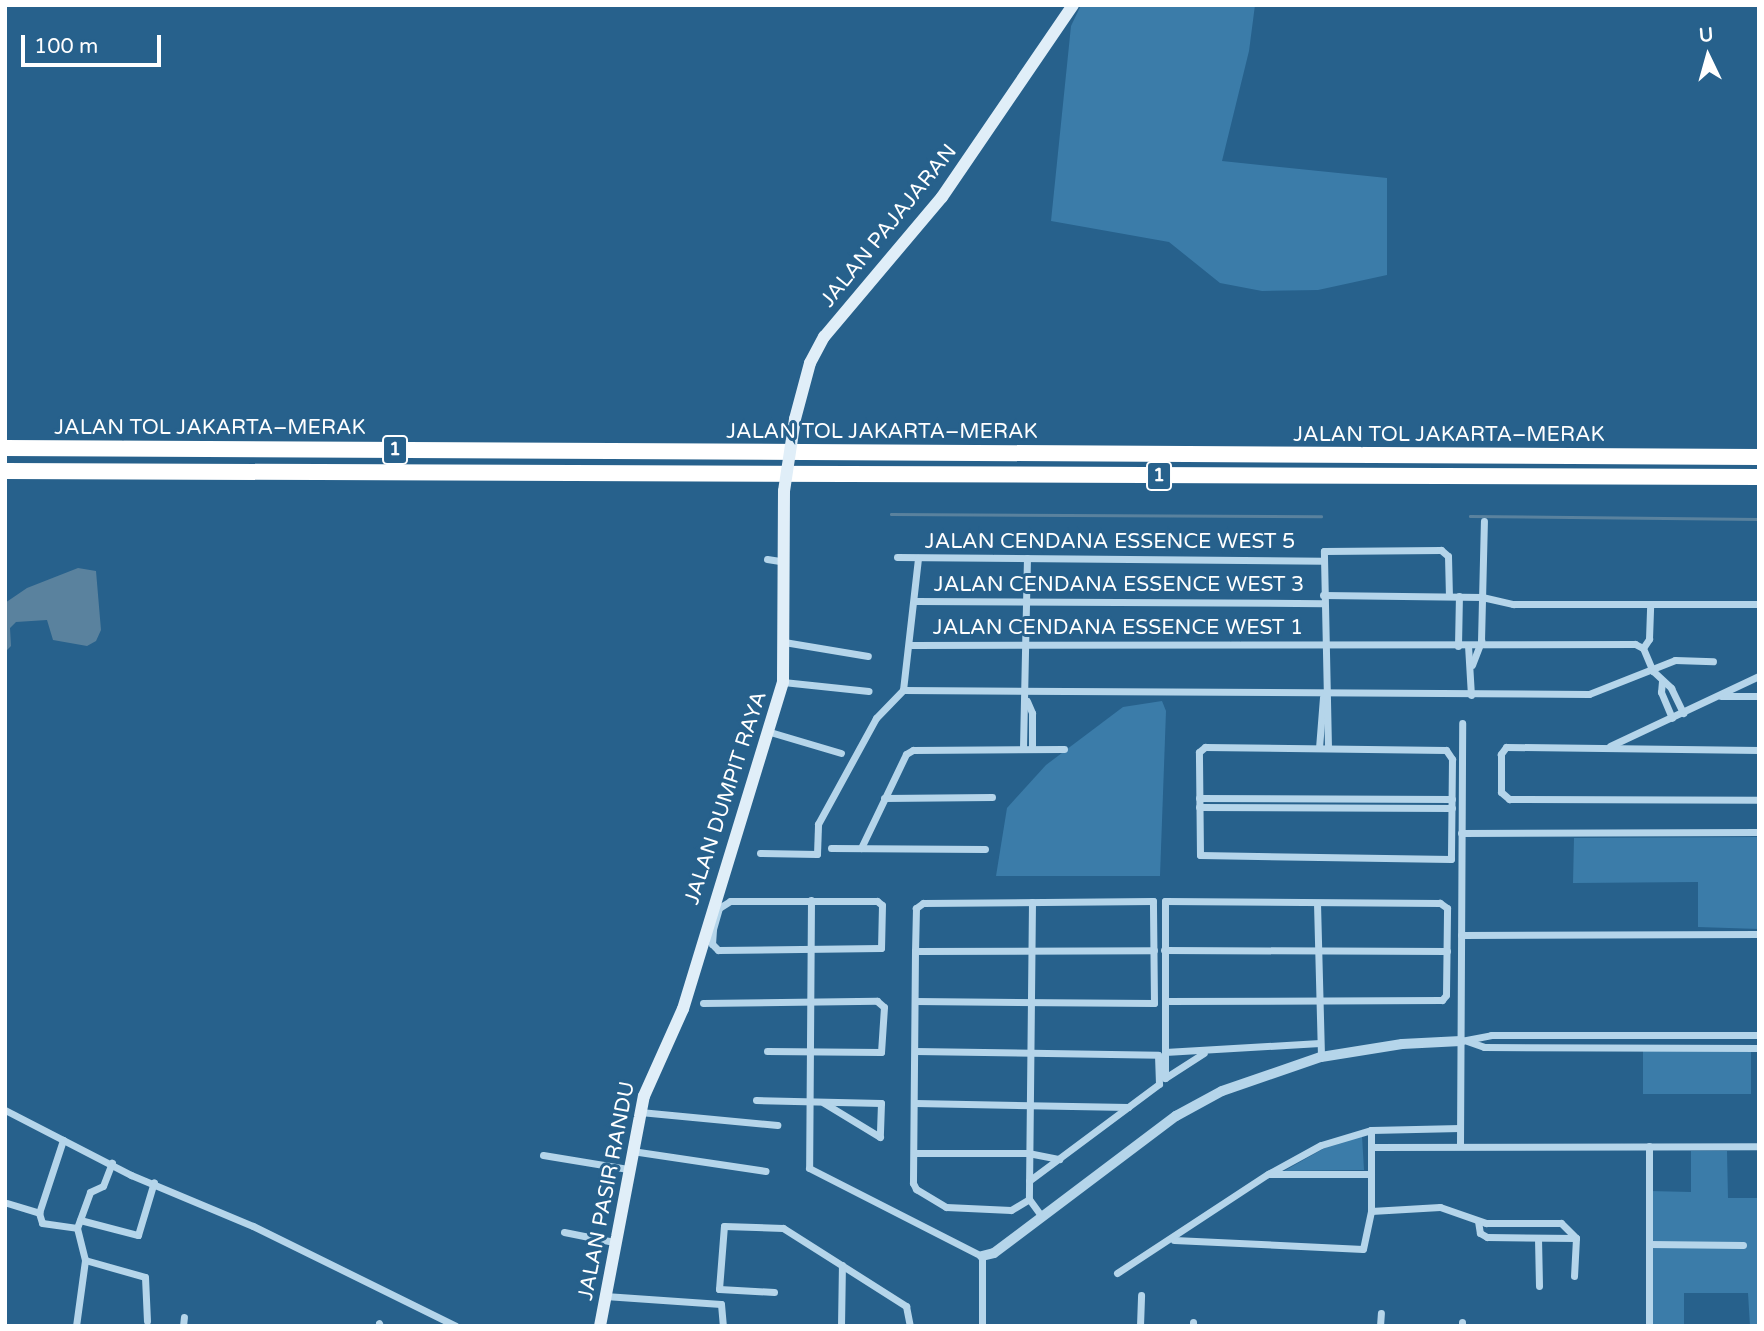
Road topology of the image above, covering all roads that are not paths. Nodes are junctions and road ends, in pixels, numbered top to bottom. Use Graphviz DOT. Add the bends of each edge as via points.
graph roads {
  1 [pos="1073,5"];
  2 [pos="5,448"];
  3 [pos="1759,457"];
  4 [pos="5,471"];
  5 [pos="1759,477"];
  6 [pos="783,491"];
  7 [pos="1484,521"];
  8 [pos="897,557"];
  9 [pos="918,558"];
  10 [pos="1027,558"];
  11 [pos="1323,561"];
  12 [pos="1449,596"];
  13 [pos="1459,596"];
  14 [pos="1482,597"];
  15 [pos="1323,599"];
  16 [pos="1027,600"];
  17 [pos="916,601"];
  18 [pos="1650,604"];
  19 [pos="1759,604"];
  20 [pos="1481,641"];
  21 [pos="784,642"];
  22 [pos="1027,644"];
  23 [pos="912,645"];
  24 [pos="1468,645"];
  25 [pos="1324,646"];
  26 [pos="1458,646"];
  27 [pos="1643,648"];
  28 [pos="868,656"];
  29 [pos="1713,661"];
  30 [pos="1472,665"];
  31 [pos="1653,671"];
  32 [pos="1759,676"];
  33 [pos="1662,681"];
  34 [pos="783,682"];
  35 [pos="904,690"];
  36 [pos="869,691"];
  37 [pos="1027,691"];
  38 [pos="1324,693"];
  39 [pos="1471,695"];
  40 [pos="1719,696"];
  41 [pos="1759,696"];
  42 [pos="1027,701"];
  43 [pos="1683,713"];
  44 [pos="1672,718"];
  45 [pos="1462,723"];
  46 [pos="769,732"];
  47 [pos="1023,748"];
  48 [pos="1032,748"];
  49 [pos="1318,748"];
  50 [pos="1328,748"];
  51 [pos="1606,748"];
  52 [pos="1064,749"];
  53 [pos="1759,750"];
  54 [pos="841,753"];
  55 [pos="992,797"];
  56 [pos="884,798"];
  57 [pos="1199,798"];
  58 [pos="1318,799"];
  59 [pos="1452,799"];
  60 [pos="1759,800"];
  61 [pos="1199,807"];
  62 [pos="1318,808"];
  63 [pos="1452,808"];
  64 [pos="1759,832"];
  65 [pos="1461,833"];
  66 [pos="831,848"];
  67 [pos="860,848"];
  68 [pos="985,849"];
  69 [pos="761,853"];
  70 [pos="811,900"];
  71 [pos="1032,902"];
  72 [pos="1317,903"];
  73 [pos="1759,934"];
  74 [pos="1461,935"];
  75 [pos="810,950"];
  76 [pos="1154,950"];
  77 [pos="1164,950"];
  78 [pos="1318,950"];
  79 [pos="915,951"];
  80 [pos="1032,951"];
  81 [pos="1447,951"];
  82 [pos="808,1001"];
  83 [pos="915,1001"];
  84 [pos="1165,1001"];
  85 [pos="1319,1001"];
  86 [pos="1031,1002"];
  87 [pos="704,1003"];
  88 [pos="1759,1035"];
  89 [pos="1464,1041"];
  90 [pos="1320,1044"];
  91 [pos="1759,1048"];
  92 [pos="766,1051"];
  93 [pos="809,1051"];
  94 [pos="915,1051"];
  95 [pos="1165,1052"];
  96 [pos="1204,1053"];
  97 [pos="1030,1054"];
  98 [pos="1321,1057"];
  99 [pos="655,1065"];
  100 [pos="756,1100"];
  101 [pos="808,1103"];
  102 [pos="824,1103"];
  103 [pos="915,1103"];
  104 [pos="1029,1105"];
  105 [pos="1128,1107"];
  106 [pos="5,1110"];
  107 [pos="639,1112"];
  108 [pos="777,1125"];
  109 [pos="1460,1128"];
  110 [pos="1371,1130"];
  111 [pos="63,1140"];
  112 [pos="1460,1145"];
  113 [pos="1649,1146"];
  114 [pos="1759,1146"];
  115 [pos="1372,1147"];
  116 [pos="631,1150"];
  117 [pos="914,1153"];
  118 [pos="1028,1153"];
  119 [pos="543,1155"];
  120 [pos="1059,1159"];
  121 [pos="112,1163"];
  122 [pos="628,1169"];
  123 [pos="766,1171"];
  124 [pos="1268,1174"];
  125 [pos="1371,1174"];
  126 [pos="1029,1181"];
  127 [pos="153,1182"];
  128 [pos="1029,1199"];
  129 [pos="7,1203"];
  130 [pos="1371,1211"];
  131 [pos="40,1213"];
  132 [pos="1042,1217"];
  133 [pos="1478,1221"];
  134 [pos="79,1224"];
  135 [pos="564,1232"];
  136 [pos="1538,1238"];
  137 [pos="1576,1238"];
  138 [pos="1173,1240"];
  139 [pos="614,1242"];
  140 [pos="1649,1244"];
  141 [pos="1743,1245"];
  142 [pos="982,1256"];
  143 [pos="85,1260"];
  144 [pos="842,1265"];
  145 [pos="1117,1273"];
  146 [pos="1574,1276"];
  147 [pos="1539,1286"];
  148 [pos="774,1292"];
  149 [pos="605,1296"];
  150 [pos="1141,1296"];
  151 [pos="1381,1313"];
  152 [pos="184,1317"];
  153 [pos="147,1321"];
  154 [pos="76,1326"];
  155 [pos="183,1326"];
  156 [pos="456,1326"];
  157 [pos="600,1326"];
  158 [pos="723,1326"];
  159 [pos="841,1326"];
  160 [pos="910,1326"];
  161 [pos="982,1326"];
  162 [pos="1140,1326"];
  163 [pos="1380,1326"];
  164 [pos="1649,1326"];
  1 -- 6 [label="main road, JALAN PAJAJARAN, bridge" via="942,197 824,337 810,363 795,419"];
  2 -- 3 [label="highway, JALAN TOL JAKARTA–MERAK / 1"];
  4 -- 5 [label="highway, JALAN TOL JAKARTA–MERAK / 1"];
  6 -- 21 [label="main road, JALAN DUMPIT RAYA" via="773,560"];
  7 -- 14 [label="street"];
  8 -- 9 [label="street, JALAN CENDANA ESSENCE WEST 5"];
  9 -- 10 [label="street, JALAN CENDANA ESSENCE WEST 5"];
  9 -- 17 [label="street"];
  10 -- 11 [label="street, JALAN CENDANA ESSENCE WEST 5"];
  10 -- 16 [label="street"];
  11 -- 12 [label="street" via="1324,551 1441,550 1448,556"];
  11 -- 15 [label="street"];
  12 -- 13 [label="street, JALAN CENDANA ESSENCE WEST 3"];
  12 -- 15 [label="street, JALAN CENDANA ESSENCE WEST 3"];
  13 -- 14 [label="street, JALAN CENDANA ESSENCE WEST 3"];
  13 -- 26 [label="street"];
  14 -- 18 [label="street, JALAN CENDANA ESSENCE WEST 3" via="1513,604"];
  14 -- 20 [label="street"];
  15 -- 16 [label="street, JALAN CENDANA ESSENCE WEST 3"];
  15 -- 25 [label="street"];
  16 -- 17 [label="street, JALAN CENDANA ESSENCE WEST 3"];
  16 -- 22 [label="street"];
  17 -- 23 [label="street"];
  18 -- 19 [label="street, JALAN CENDANA ESSENCE WEST 3"];
  18 -- 27 [label="street" via="1649,639"];
  20 -- 24 [label="street, JALAN CENDANA ESSENCE WEST 1"];
  20 -- 27 [label="street, JALAN CENDANA ESSENCE WEST 1" via="1635,644"];
  20 -- 30 [label="street"];
  21 -- 28 [label="street"];
  21 -- 34 [label="main road, JALAN DUMPIT RAYA"];
  22 -- 23 [label="street, JALAN CENDANA ESSENCE WEST 1"];
  22 -- 25 [label="street, JALAN CENDANA ESSENCE WEST 1"];
  22 -- 37 [label="street"];
  23 -- 35 [label="street"];
  24 -- 26 [label="street, JALAN CENDANA ESSENCE WEST 1"];
  24 -- 30 [label="street"];
  25 -- 26 [label="street, JALAN CENDANA ESSENCE WEST 1"];
  25 -- 38 [label="street"];
  27 -- 31 [label="street"];
  29 -- 31 [label="street" via="1675,660"];
  30 -- 39 [label="street"];
  31 -- 33 [label="street"];
  31 -- 39 [label="street" via="1589,694"];
  32 -- 40 [label="street"];
  33 -- 43 [label="street" via="1671,688"];
  33 -- 44 [label="street" via="1661,692"];
  34 -- 36 [label="street"];
  34 -- 46 [label="main road, JALAN DUMPIT RAYA"];
  35 -- 37 [label="street"];
  35 -- 69 [label="street" via="876,718 818,824 817,854"];
  37 -- 38 [label="street"];
  37 -- 42 [label="street"];
  38 -- 39 [label="street"];
  38 -- 49 [label="street"];
  38 -- 50 [label="street"];
  40 -- 41 [label="street"];
  40 -- 43 [label="street"];
  42 -- 47 [label="street"];
  42 -- 48 [label="street" via="1032,713"];
  43 -- 44 [label="street"];
  44 -- 51 [label="street"];
  45 -- 65 [label="street"];
  46 -- 54 [label="street"];
  46 -- 99 [label="main road, JALAN DUMPIT RAYA" via="721,873 683,1009"];
  47 -- 48 [label="street"];
  47 -- 56 [label="street" via="913,750"];
  48 -- 52 [label="street"];
  49 -- 50 [label="street"];
  49 -- 57 [label="street" via="1201,749"];
  50 -- 59 [label="street" via="1446,750 1452,759"];
  51 -- 53 [label="street"];
  51 -- 60 [label="street" via="1506,747 1501,754 1501,792 1509,799"];
  55 -- 56 [label="street"];
  56 -- 67 [label="street"];
  57 -- 58 [label="street"];
  57 -- 61 [label="street"];
  58 -- 59 [label="street"];
  58 -- 62 [label="street"];
  59 -- 63 [label="street"];
  61 -- 62 [label="street"];
  61 -- 63 [label="street" via="1199,850 1205,857 1447,860 1453,855"];
  62 -- 63 [label="street"];
  64 -- 65 [label="street"];
  65 -- 74 [label="street"];
  66 -- 67 [label="street"];
  67 -- 68 [label="street"];
  70 -- 75 [label="street"];
  70 -- 75 [label="street" via="880,901 882,946 879,950"];
  70 -- 75 [label="street" via="730,901 719,908 712,938 715,948 724,951"];
  71 -- 76 [label="street" via="1153,901"];
  71 -- 79 [label="street" via="920,904 915,912"];
  71 -- 80 [label="street"];
  72 -- 77 [label="street" via="1165,901"];
  72 -- 78 [label="street"];
  72 -- 81 [label="street" via="1440,903 1447,908"];
  73 -- 74 [label="street"];
  74 -- 89 [label="street"];
  75 -- 82 [label="street"];
  76 -- 80 [label="street"];
  76 -- 86 [label="street" via="1154,1003"];
  77 -- 78 [label="street"];
  77 -- 84 [label="street"];
  78 -- 81 [label="street"];
  78 -- 85 [label="street"];
  79 -- 80 [label="street"];
  79 -- 83 [label="street"];
  80 -- 86 [label="street"];
  81 -- 85 [label="street" via="1442,1000"];
  82 -- 87 [label="street"];
  82 -- 93 [label="street"];
  82 -- 93 [label="street" via="877,1001 884,1007 881,1052"];
  83 -- 86 [label="street"];
  83 -- 94 [label="street"];
  84 -- 85 [label="street"];
  84 -- 95 [label="street"];
  85 -- 90 [label="street"];
  86 -- 97 [label="street"];
  88 -- 89 [label="street" via="1491,1035"];
  89 -- 91 [label="street" via="1484,1047"];
  89 -- 98 [label="street" via="1402,1044"];
  89 -- 109 [label="street"];
  90 -- 96 [label="street"];
  90 -- 98 [label="street"];
  92 -- 93 [label="street"];
  93 -- 101 [label="street"];
  94 -- 97 [label="street"];
  94 -- 103 [label="street"];
  95 -- 96 [label="street"];
  95 -- 96 [label="street" via="1166,1078"];
  97 -- 104 [label="street"];
  97 -- 105 [label="street" via="1154,1053 1159,1058 1160,1082"];
  98 -- 132 [label="street" via="1222,1091 1182,1113"];
  99 -- 107 [label="main road, JALAN PASIR RANDU"];
  100 -- 101 [label="street"];
  101 -- 102 [label="street"];
  101 -- 142 [label="street" via="808,1160 814,1173"];
  102 -- 102 [label="street" via="881,1103 880,1138 876,1138"];
  103 -- 104 [label="street"];
  103 -- 117 [label="street"];
  104 -- 105 [label="street"];
  104 -- 118 [label="street"];
  105 -- 120 [label="street"];
  106 -- 111 [label="street"];
  107 -- 108 [label="street"];
  107 -- 116 [label="main road, JALAN PASIR RANDU"];
  109 -- 110 [label="street"];
  109 -- 112 [label="street"];
  110 -- 115 [label="street"];
  110 -- 124 [label="street" via="1321,1145"];
  111 -- 121 [label="street"];
  111 -- 131 [label="street"];
  112 -- 113 [label="street"];
  112 -- 115 [label="street"];
  113 -- 114 [label="street"];
  113 -- 140 [label="street"];
  115 -- 125 [label="street"];
  116 -- 122 [label="main road, JALAN PASIR RANDU"];
  116 -- 123 [label="street"];
  117 -- 118 [label="street"];
  117 -- 128 [label="street" via="915,1189 938,1206 1012,1210"];
  118 -- 120 [label="street"];
  118 -- 126 [label="street"];
  119 -- 122 [label="street"];
  120 -- 126 [label="street"];
  121 -- 127 [label="street"];
  121 -- 134 [label="street" via="103,1185 90,1192"];
  122 -- 139 [label="main road, JALAN PASIR RANDU"];
  124 -- 125 [label="street"];
  124 -- 138 [label="street"];
  125 -- 130 [label="street"];
  126 -- 128 [label="street"];
  127 -- 134 [label="street" via="138,1235"];
  127 -- 156 [label="street"];
  128 -- 132 [label="street"];
  129 -- 131 [label="street"];
  130 -- 133 [label="street" via="1440,1207"];
  130 -- 138 [label="street" via="1363,1249"];
  131 -- 134 [label="street" via="42,1223"];
  132 -- 142 [label="street"];
  133 -- 136 [label="street" via="1480,1233 1487,1237"];
  133 -- 137 [label="street" via="1561,1223"];
  134 -- 143 [label="street"];
  135 -- 139 [label="street"];
  136 -- 137 [label="street"];
  136 -- 147 [label="street"];
  137 -- 146 [label="street"];
  138 -- 145 [label="street"];
  139 -- 149 [label="main road, JALAN PASIR RANDU"];
  140 -- 141 [label="street"];
  140 -- 164 [label="street"];
  142 -- 161 [label="street"];
  143 -- 153 [label="street" via="145,1277"];
  143 -- 154 [label="street"];
  144 -- 148 [label="street" via="783,1228 724,1226 719,1289"];
  144 -- 159 [label="street"];
  144 -- 160 [label="street" via="906,1306"];
  149 -- 157 [label="main road, JALAN PASIR RANDU"];
  149 -- 158 [label="street" via="721,1304"];
  150 -- 162 [label="street"];
  151 -- 163 [label="street"];
  152 -- 155 [label="street"];
}
